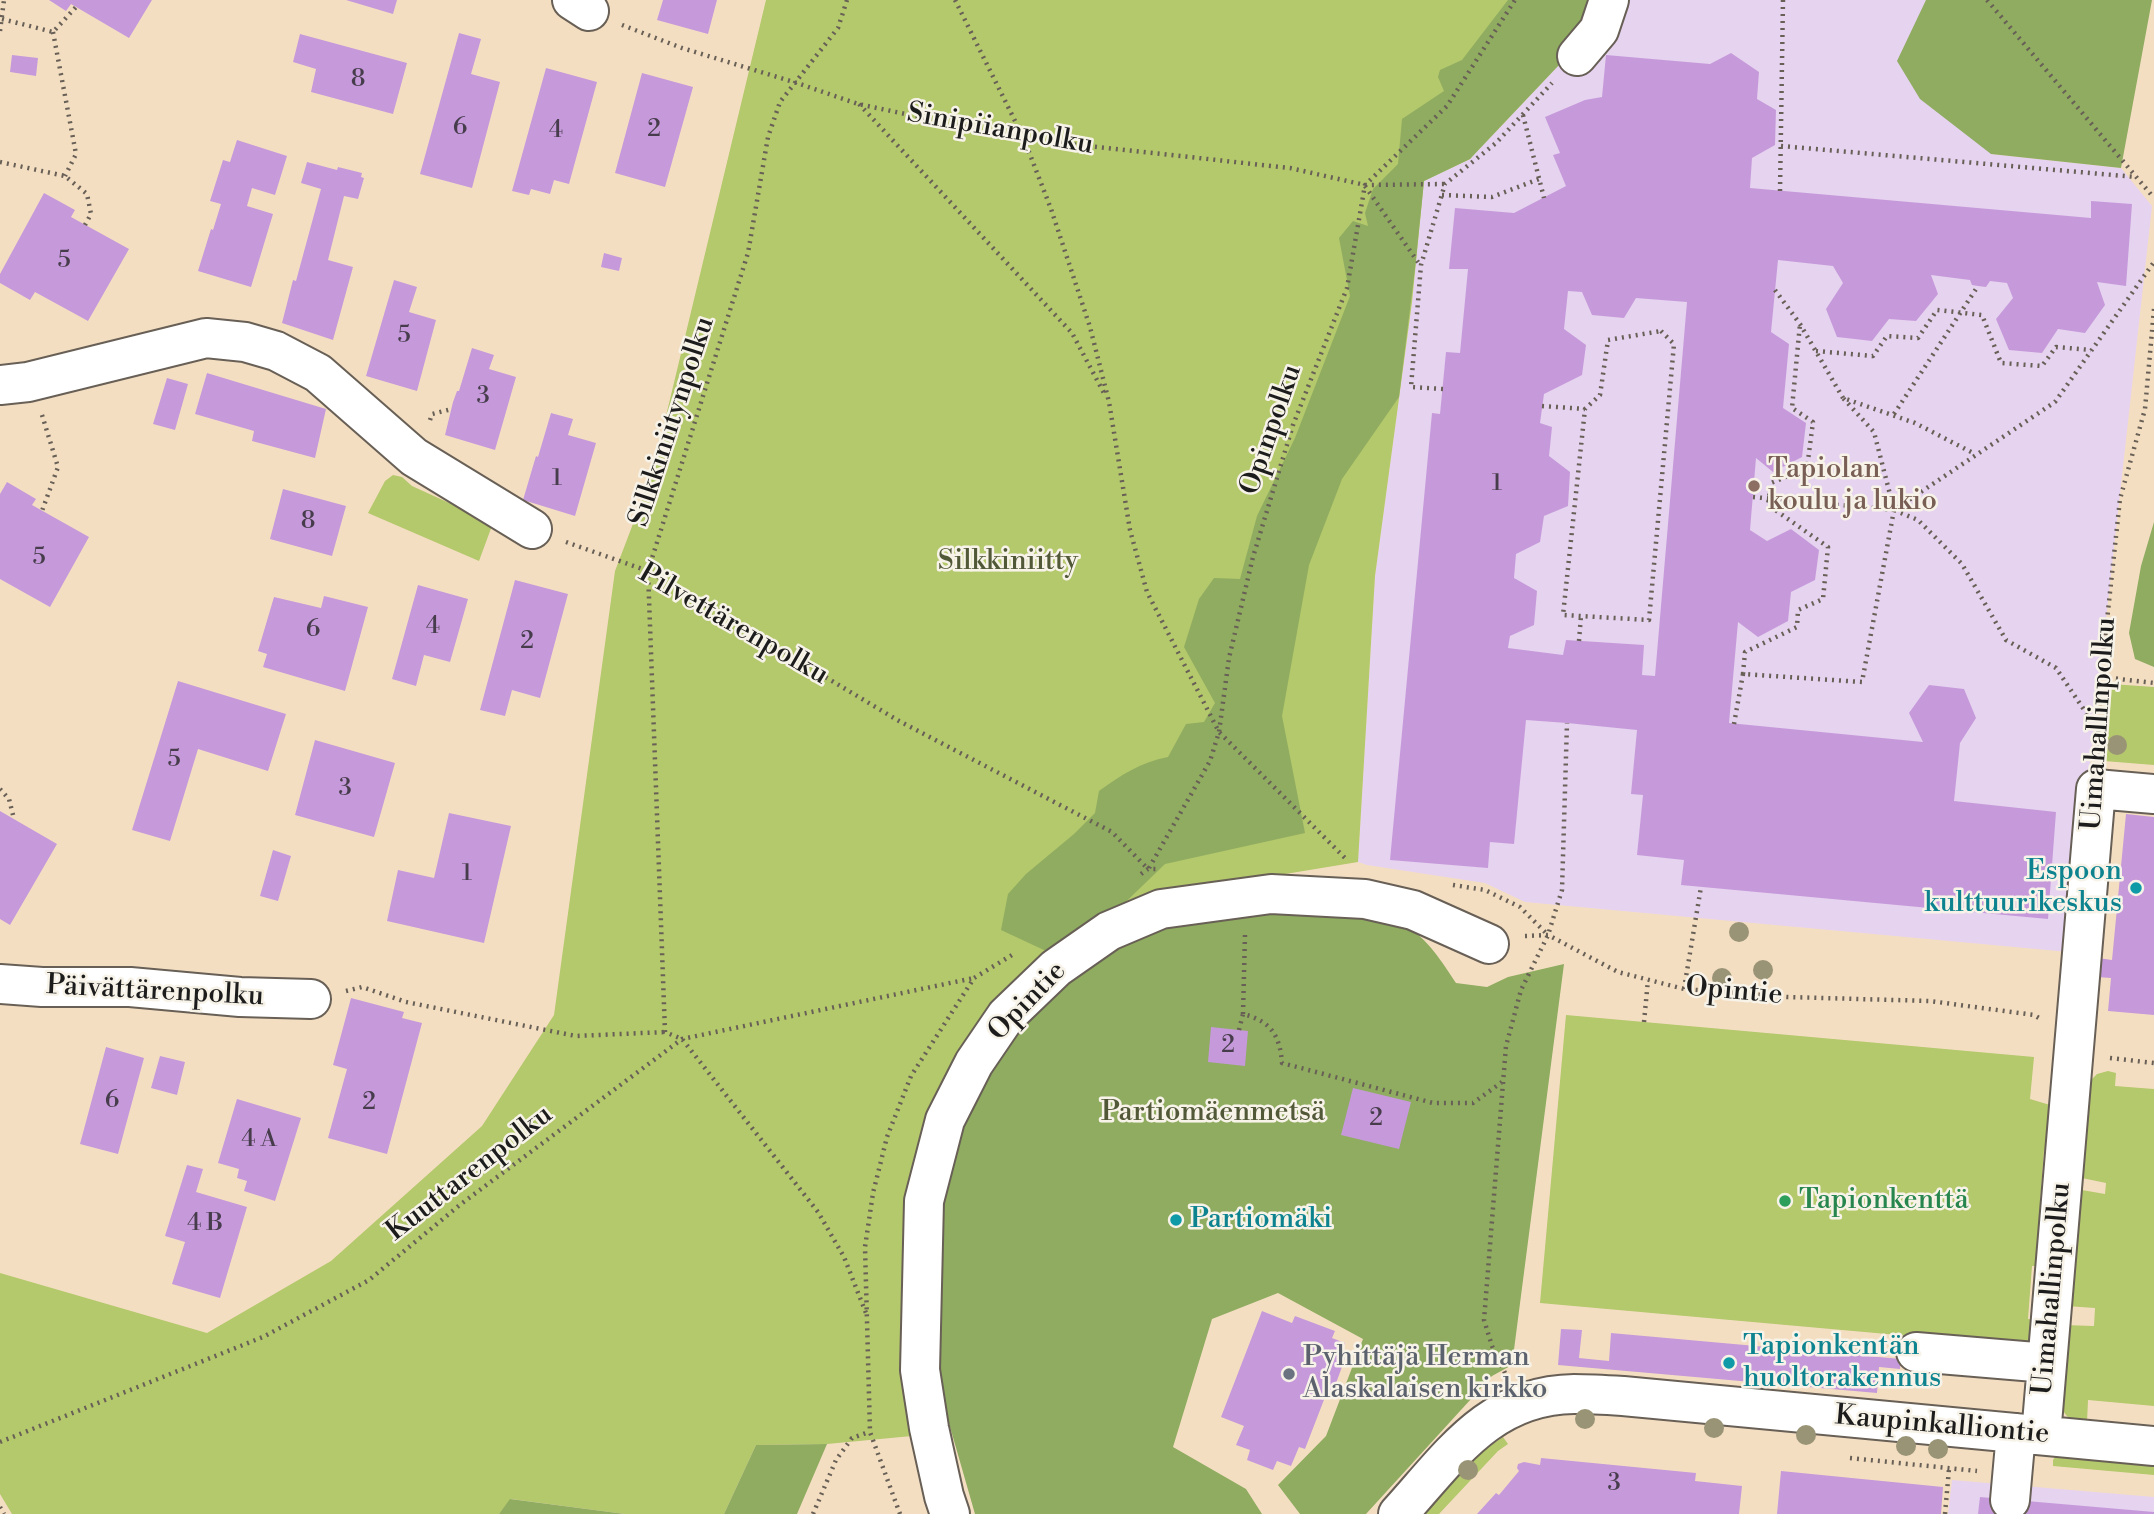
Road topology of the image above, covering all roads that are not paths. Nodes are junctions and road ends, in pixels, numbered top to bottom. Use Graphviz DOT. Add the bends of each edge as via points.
graph roads {
  1 [pos="1609,0"];
  2 [pos="1577,56"];
  3 [pos="14,383"];
  4 [pos="532,529"];
  5 [pos="2154,794"];
  6 [pos="1489,944"];
  7 [pos="0,984"];
  8 [pos="311,999"];
  9 [pos="1916,1352"];
  10 [pos="2047,1363"];
  11 [pos="2028,1434"];
  12 [pos="2154,1446"];
  13 [pos="2011,1487"];
  14 [pos="950,1514"];
  15 [pos="1398,1514"];
  1 -- 2 [label="street" via="1599,30"];
  3 -- 4 [label="street" via="206,338 276,351 318,373 414,457"];
  5 -- 10 [label="street, Uimahallinpolku" via="2096,789 2089,1050"];
  6 -- 14 [label="street, Opintie" via="1413,911 1365,899 1271,894 1161,909 1109,931 1056,968 1006,1016 974,1063 945,1121 924,1201 920,1370"];
  7 -- 8 [label="street, Päivättärenpolku"];
  9 -- 10 [label="street"];
  10 -- 11 [label="street, Uimahallinpolku"];
  11 -- 12 [label="street, Kaupinkalliontie"];
  11 -- 13 [label="street, Uimahallinpolku"];
  11 -- 15 [label="street, Kaupinkalliontie" via="1573,1394 1521,1403 1492,1417"];
}
